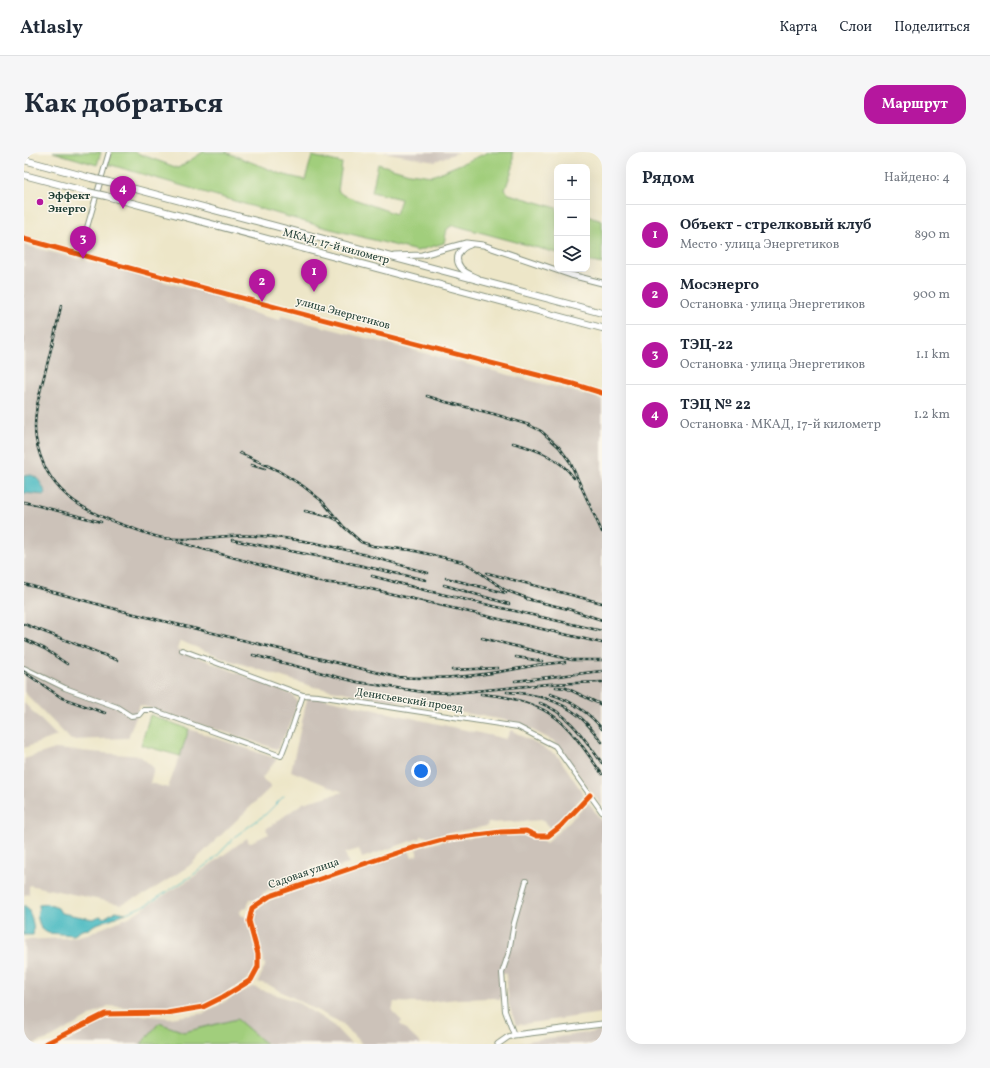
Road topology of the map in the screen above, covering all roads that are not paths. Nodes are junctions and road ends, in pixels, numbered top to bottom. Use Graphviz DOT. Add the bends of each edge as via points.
graph roads {
  1 [pos="109,152"];
  2 [pos="24,160"];
  3 [pos="24,175"];
  4 [pos="24,239"];
  5 [pos="476,244"];
  6 [pos="80,255"];
  7 [pos="381,255"];
  8 [pos="484,282"];
  9 [pos="602,283"];
  10 [pos="602,313"];
  11 [pos="602,328"];
  12 [pos="602,393"];
  13 [pos="182,650"];
  14 [pos="24,668"];
  15 [pos="302,695"];
  16 [pos="590,795"];
  17 [pos="602,812"];
  18 [pos="526,881"];
  19 [pos="602,1024"];
  20 [pos="514,1035"];
  21 [pos="45,1044"];
  22 [pos="498,1044"];
  1 -- 6 [label="street"];
  2 -- 7 [label="highway, МКАД, 17-й километр, bridge"];
  3 -- 11 [label="highway, МКАД, 17-й километр, bridge"];
  4 -- 6 [label="street, улица Энергетиков"];
  5 -- 7 [label="main road" via="466,243 422,255"];
  5 -- 8 [label="main road" via="461,249 458,261 464,271"];
  5 -- 9 [label="main road"];
  6 -- 12 [label="street, улица Энергетиков"];
  7 -- 8 [label="highway, МКАД, 17-й километр"];
  8 -- 10 [label="highway, МКАД, 17-й километр"];
  13 -- 15 [label="street, Денисьевский проезд"];
  14 -- 15 [label="street" via="65,688 117,707 131,716 139,715 143,710 153,710 281,756"];
  15 -- 16 [label="street, Денисьевский проезд" via="518,727 554,746"];
  16 -- 17 [label="street, Денисьевский проезд"];
  16 -- 21 [label="street, Садовая улица" via="548,836 538,836 526,831 446,838 270,896 252,908 249,921 258,954 258,966 251,980 203,1007 167,1013 105,1014"];
  18 -- 20 [label="street" via="502,973 504,1011"];
  19 -- 20 [label="main road"];
  20 -- 22 [label="main road"];
}
